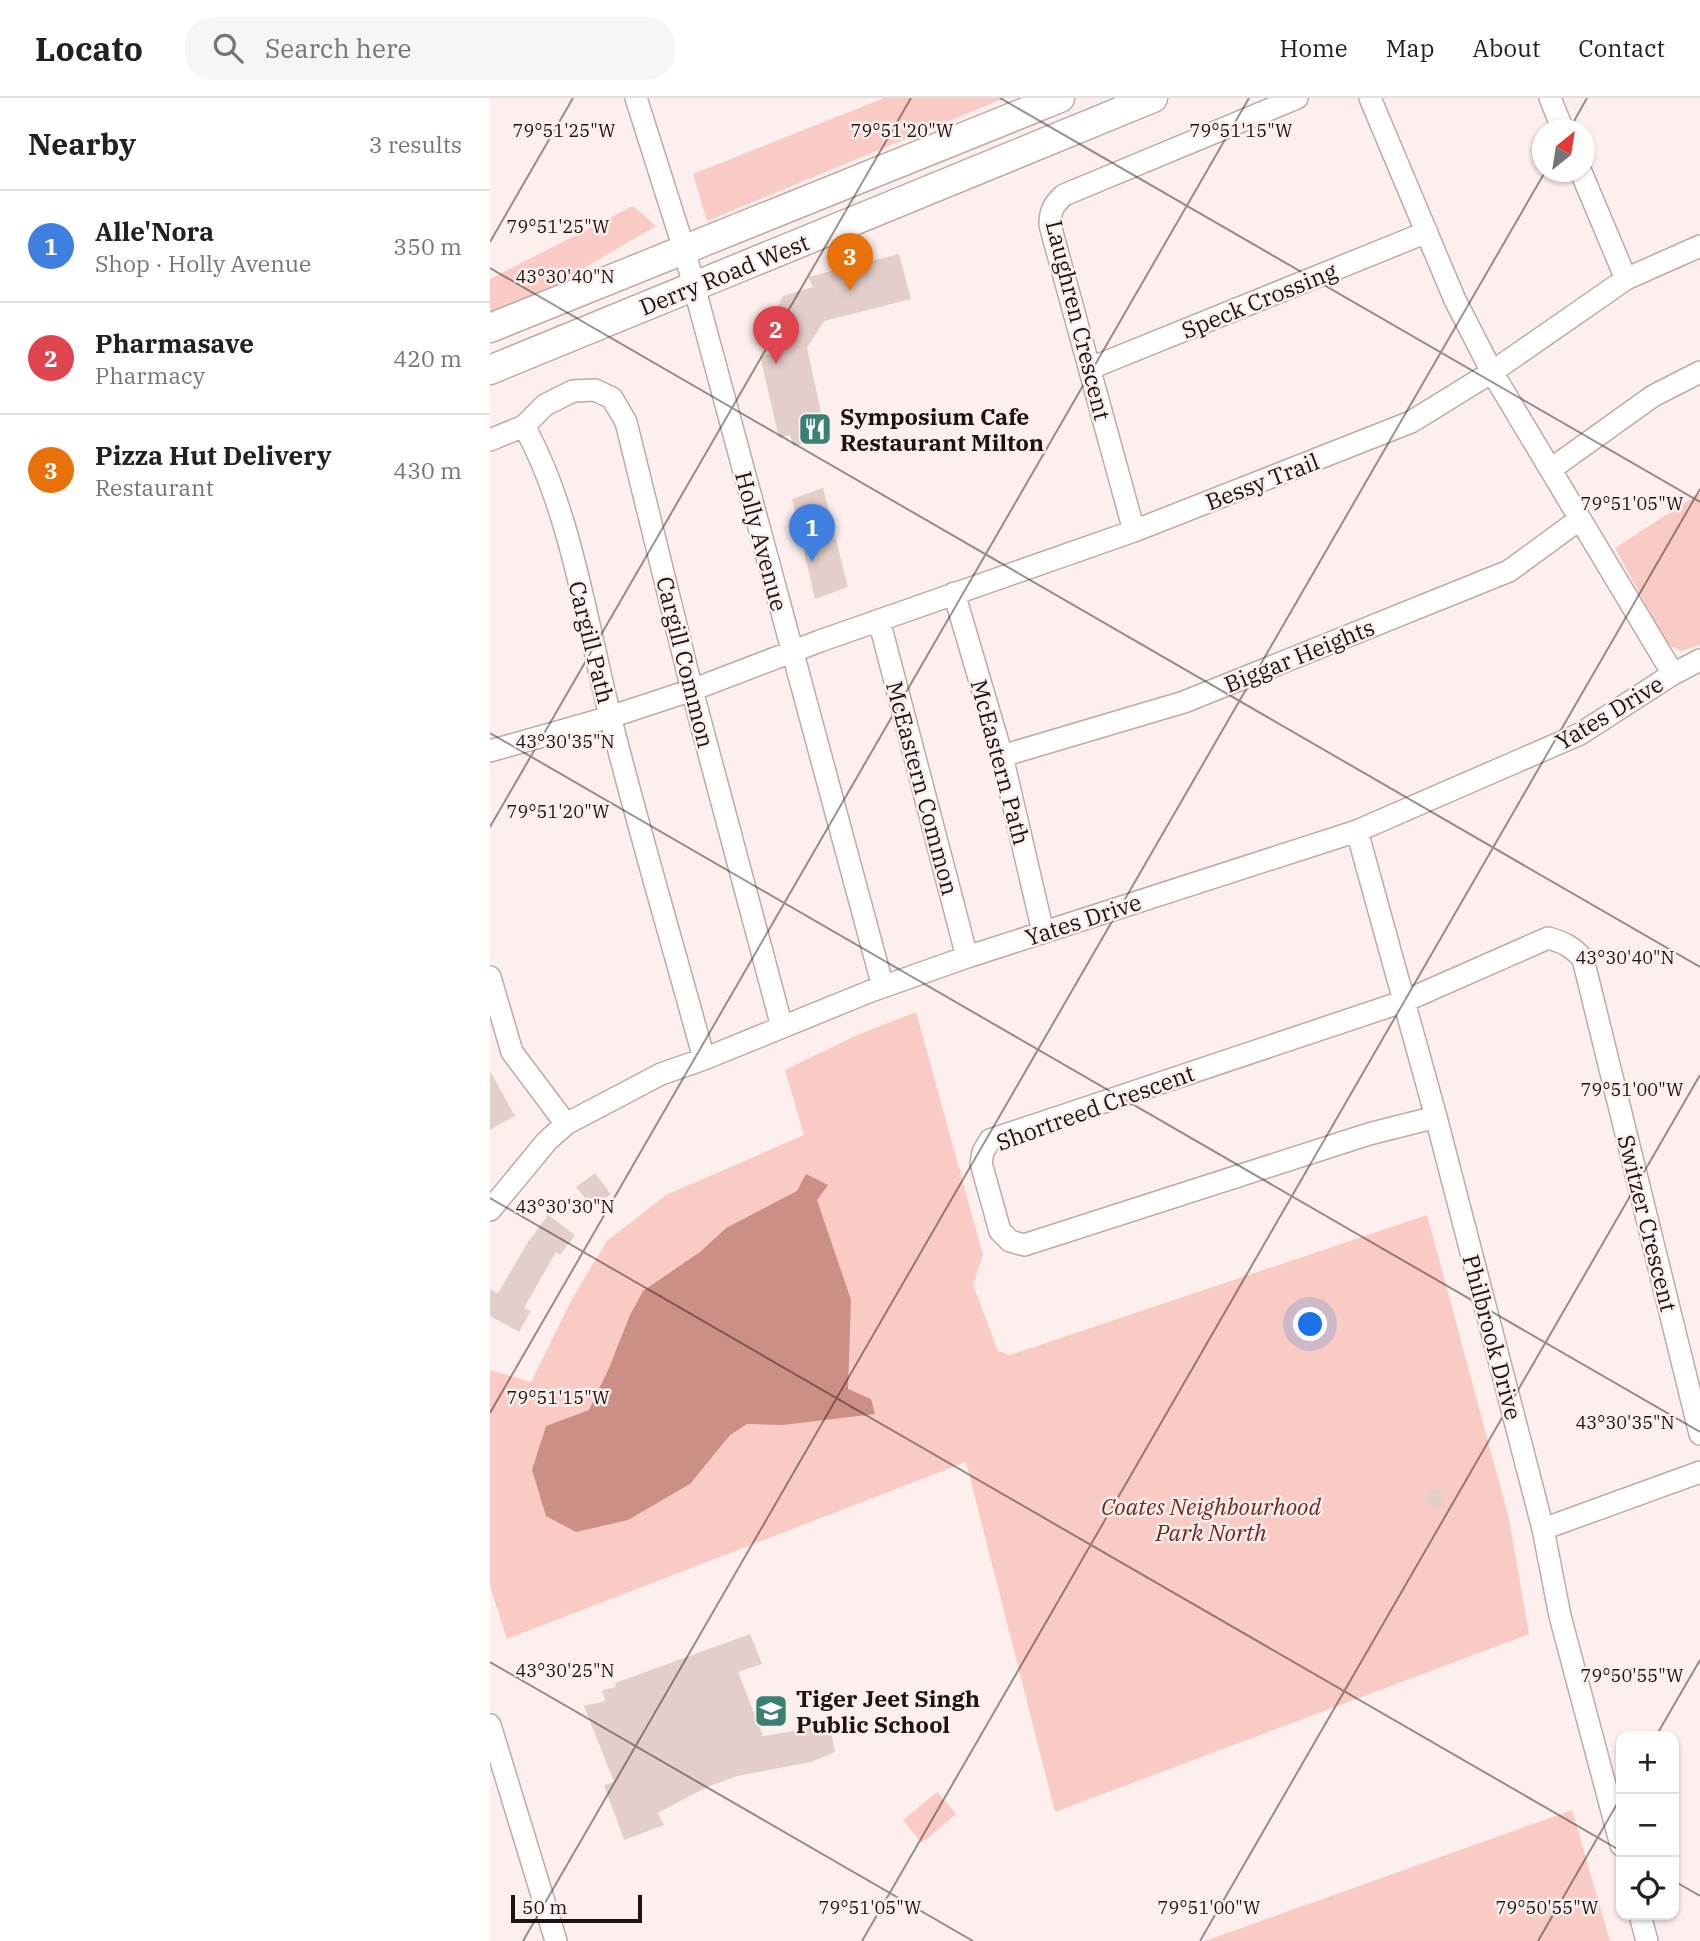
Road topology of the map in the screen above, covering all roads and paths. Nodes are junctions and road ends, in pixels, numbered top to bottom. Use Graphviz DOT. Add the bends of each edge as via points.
graph roads {
  1 [pos="636,98"];
  2 [pos="1060,98"];
  3 [pos="1153,98"];
  4 [pos="1297,98"];
  5 [pos="1370,98"];
  6 [pos="1550,98"];
  7 [pos="1559,119"];
  8 [pos="1585,182"];
  9 [pos="1427,232"];
  10 [pos="1700,246"];
  11 [pos="684,249"];
  12 [pos="1626,279"];
  13 [pos="694,287"];
  14 [pos="490,328"];
  15 [pos="1091,368"];
  16 [pos="490,370"];
  17 [pos="1492,372"];
  18 [pos="1700,372"];
  19 [pos="524,426"];
  20 [pos="490,440"];
  21 [pos="1551,470"];
  22 [pos="1580,519"];
  23 [pos="1134,531"];
  24 [pos="954,593"];
  25 [pos="879,620"];
  26 [pos="792,651"];
  27 [pos="1700,660"];
  28 [pos="1673,674"];
  29 [pos="692,690"];
  30 [pos="610,717"];
  31 [pos="490,751"];
  32 [pos="1002,756"];
  33 [pos="1357,831"];
  34 [pos="1043,932"];
  35 [pos="967,957"];
  36 [pos="490,977"];
  37 [pos="883,986"];
  38 [pos="1405,1001"];
  39 [pos="782,1027"];
  40 [pos="704,1059"];
  41 [pos="1436,1117"];
  42 [pos="566,1124"];
  43 [pos="490,1210"];
  44 [pos="1700,1434"];
  45 [pos="1700,1472"];
  46 [pos="1543,1530"];
  47 [pos="490,1725"];
  48 [pos="1616,1826"];
  49 [pos="1641,1920"];
  50 [pos="556,1941"];
  51 [pos="1647,1941"];
  1 -- 11 [label="street, Holly Avenue"];
  2 -- 11 [label="main road, Derry Road West"];
  3 -- 13 [label="main road, Derry Road West"];
  4 -- 15 [label="street, Laughren Crescent" via="1064,195 1054,205 1050,225"];
  5 -- 9 [label="street"];
  6 -- 7 [label="street"];
  8 -- 12 [label="street"];
  9 -- 15 [label="street, Speck Crossing"];
  9 -- 17 [label="street"];
  10 -- 12 [label="street, Bessy Trail"];
  11 -- 13 [label="street, Holly Avenue"];
  11 -- 14 [label="main road, Derry Road West"];
  12 -- 17 [label="street, Bessy Trail"];
  13 -- 16 [label="main road, Derry Road West"];
  13 -- 26 [label="street, Holly Avenue"];
  15 -- 23 [label="street, Laughren Crescent"];
  17 -- 21 [label="street"];
  17 -- 23 [label="street, Bessy Trail" via="1411,422"];
  18 -- 21 [label="street" via="1653,396"];
  19 -- 20 [label="street"];
  19 -- 29 [label="street, Cargill Common" via="545,405 573,391 595,390 612,398 626,422"];
  19 -- 30 [label="street, Cargill Path" via="540,456 567,539"];
  21 -- 22 [label="street"];
  22 -- 28 [label="street"];
  22 -- 32 [label="street, Biggar Heights" via="1508,571 1184,702"];
  23 -- 24 [label="street, Bessy Trail"];
  24 -- 25 [label="street, Bessy Trail"];
  24 -- 32 [label="street, McEastern Path"];
  25 -- 26 [label="street, Bessy Trail"];
  25 -- 35 [label="street, McEastern Common"];
  26 -- 29 [label="street, Bessy Trail"];
  26 -- 37 [label="street, Holly Avenue"];
  27 -- 28 [label="street, Yates Drive"];
  28 -- 33 [label="street, Yates Drive" via="1580,734"];
  29 -- 30 [label="street, Bessy Trail"];
  29 -- 39 [label="street, Cargill Common"];
  30 -- 31 [label="street, Bessy Trail"];
  30 -- 40 [label="street, Cargill Path"];
  32 -- 34 [label="street, McEastern Path"];
  33 -- 34 [label="street, Yates Drive"];
  33 -- 38 [label="street, Philbrook Drive"];
  34 -- 35 [label="street, Yates Drive"];
  35 -- 37 [label="street, Yates Drive"];
  36 -- 42 [label="street" via="512,1052"];
  37 -- 39 [label="street, Yates Drive"];
  38 -- 41 [label="street, Philbrook Drive"];
  38 -- 41 [label="street, Shortreed Crescent" via="990,1140 981,1163 1000,1231 1010,1241 1024,1245"];
  38 -- 44 [label="street, Switzer Crescent" via="1548,938 1575,949 1583,959"];
  39 -- 40 [label="street, Yates Drive"];
  40 -- 42 [label="street, Yates Drive" via="661,1074"];
  41 -- 46 [label="street, Philbrook Drive"];
  42 -- 43 [label="street, Yates Drive"];
  45 -- 46 [label="street"];
  46 -- 48 [label="street, Philbrook Drive" via="1560,1616"];
  47 -- 50 [label="street"];
  49 -- 51 [label="street"];
}
